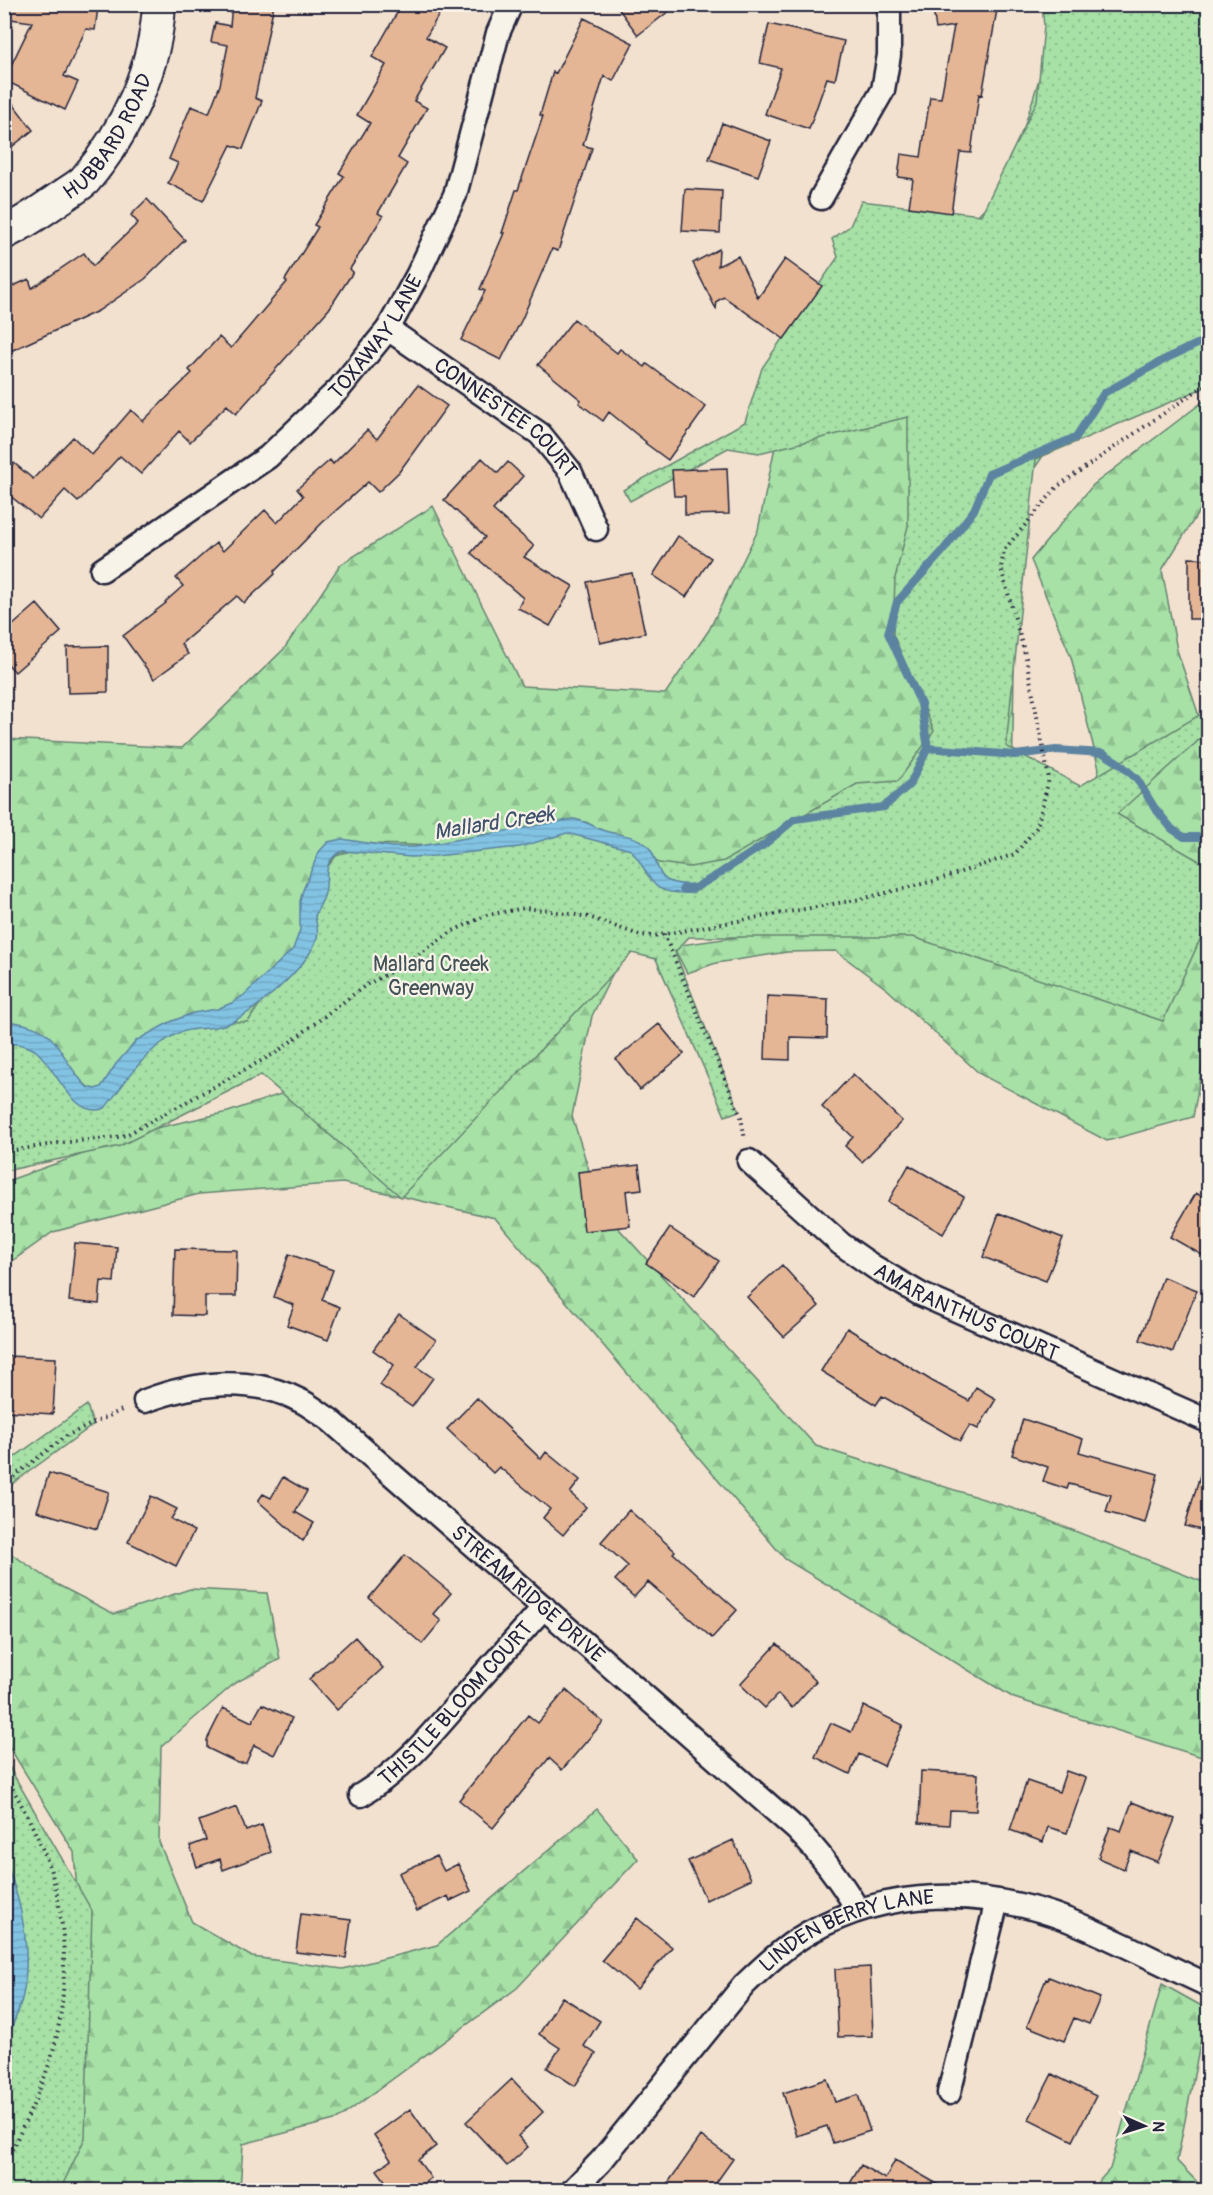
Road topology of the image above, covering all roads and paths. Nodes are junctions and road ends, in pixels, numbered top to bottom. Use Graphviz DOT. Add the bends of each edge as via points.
graph roads {
  1 [pos="159,4"];
  2 [pos="511,4"];
  3 [pos="889,4"];
  4 [pos="821,198"];
  5 [pos="4,233"];
  6 [pos="388,329"];
  7 [pos="1209,383"];
  8 [pos="596,529"];
  9 [pos="102,570"];
  10 [pos="664,934"];
  11 [pos="4,1152"];
  12 [pos="749,1161"];
  13 [pos="145,1401"];
  14 [pos="1209,1421"];
  15 [pos="4,1484"];
  16 [pos="544,1607"];
  17 [pos="4,1773"];
  18 [pos="361,1795"];
  19 [pos="997,1901"];
  20 [pos="858,1910"];
  21 [pos="1209,1986"];
  22 [pos="950,2093"];
  23 [pos="4,2166"];
  24 [pos="573,2190"];
  1 -- 5 [label="main road, HUBBARD ROAD" via="150,60 135,102 115,138 84,181"];
  2 -- 6 [label="street, TOXAWAY LANE" via="498,33 455,195"];
  3 -- 4 [label="street" via="889,55 883,90"];
  6 -- 8 [label="street, CONNESTEE COURT" via="540,434 570,471"];
  6 -- 9 [label="street, TOXAWAY LANE" via="339,388 268,457"];
  7 -- 10 [label="path" via="1058,486 1004,550 1001,568 1026,658 1049,779 1037,827 1015,854 934,881 861,899"];
  10 -- 11 [label="path" via="639,935 589,917 525,908 487,915 453,931 366,985 277,1052 126,1134"];
  10 -- 12 [label="path" via="741,1117"];
  12 -- 14 [label="street, AMARANTHUS COURT" via="841,1244 920,1294"];
  13 -- 15 [label="path" via="66,1436"];
  13 -- 16 [label="street, STREAM RIDGE DRIVE" via="185,1388 224,1383 260,1387 302,1401 330,1420"];
  16 -- 18 [label="street, THISTLE BLOOM COURT" via="424,1742"];
  16 -- 20 [label="street, STREAM RIDGE DRIVE" via="796,1828 843,1885"];
  17 -- 23 [label="path" via="54,1880 63,1977 58,2030 50,2062"];
  19 -- 20 [label="street, LINDEN BERRY LANE" via="953,1895 915,1897"];
  19 -- 21 [label="street, LINDEN BERRY LANE" via="1068,1921"];
  19 -- 22 [label="street"];
  20 -- 24 [label="street, LINDEN BERRY LANE" via="806,1935 744,1985"];
}
